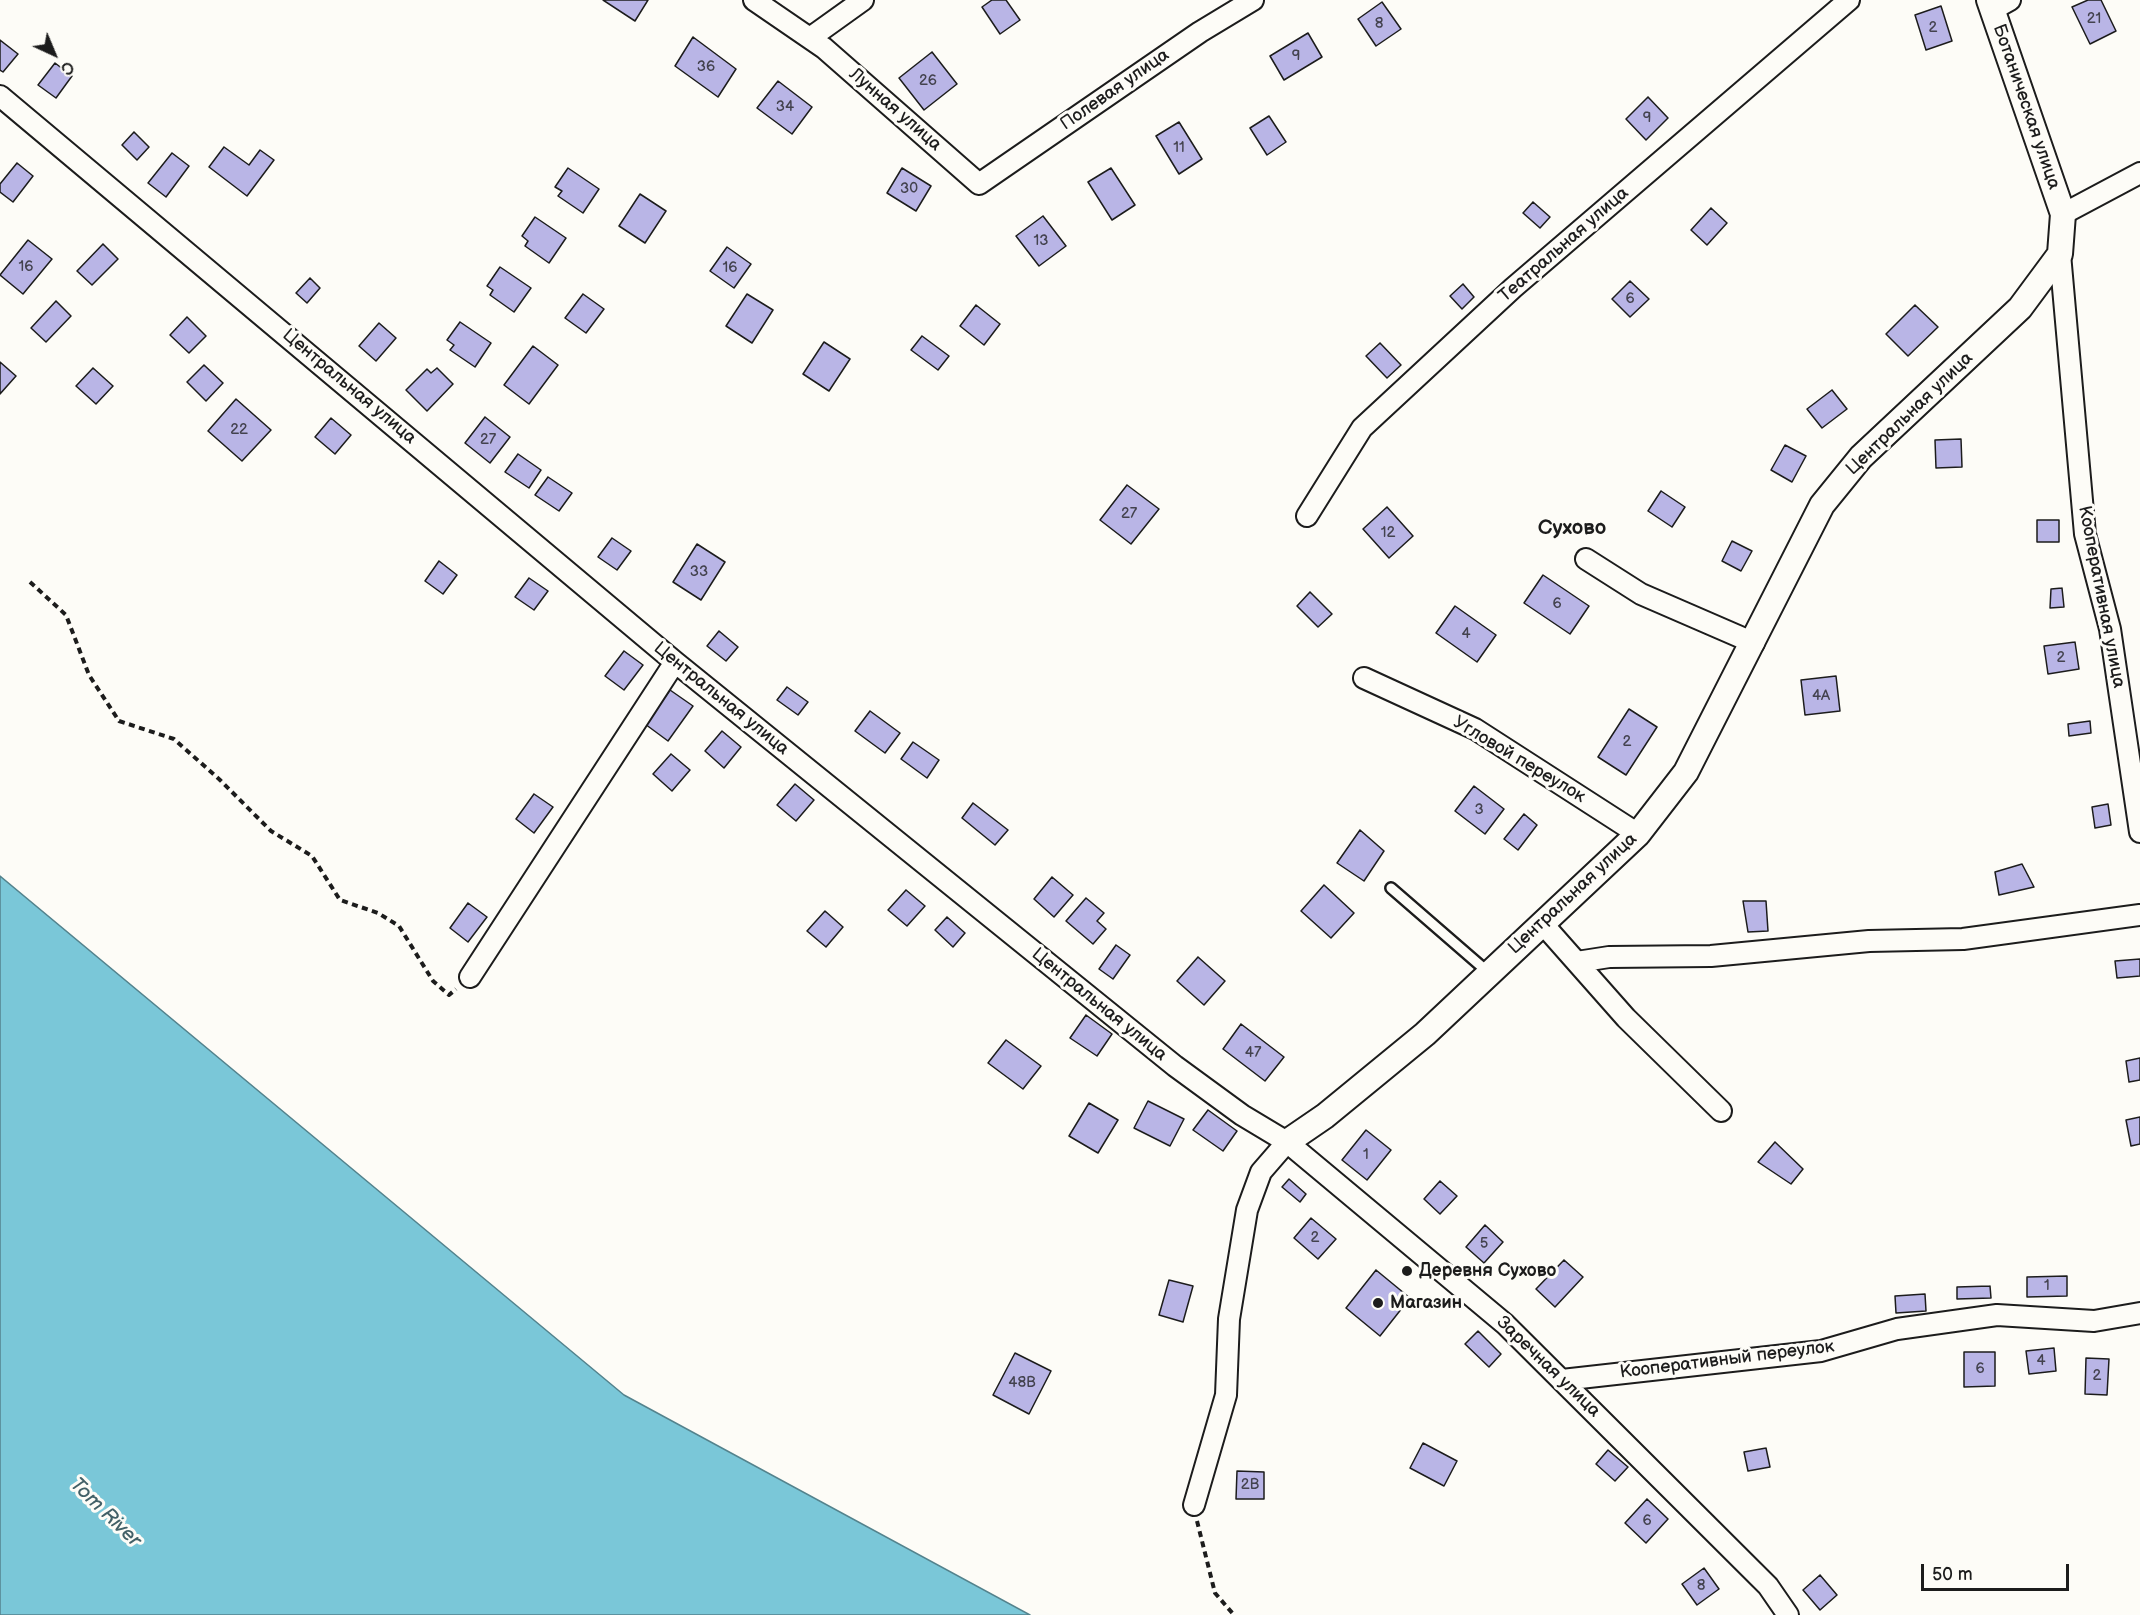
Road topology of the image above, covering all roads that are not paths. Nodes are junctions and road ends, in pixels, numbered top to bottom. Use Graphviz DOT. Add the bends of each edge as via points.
graph roads {
  1 [pos="754,0"];
  2 [pos="863,0"];
  3 [pos="1253,0"];
  4 [pos="1849,0"];
  5 [pos="1997,3"];
  6 [pos="810,38"];
  7 [pos="0,96"];
  8 [pos="2140,173"];
  9 [pos="979,184"];
  10 [pos="2063,214"];
  11 [pos="2060,254"];
  12 [pos="1307,516"];
  13 [pos="1586,559"];
  14 [pos="1754,643"];
  15 [pos="675,662"];
  16 [pos="1364,678"];
  17 [pos="2140,832"];
  18 [pos="1638,834"];
  19 [pos="1391,888"];
  20 [pos="2140,915"];
  21 [pos="1542,923"];
  22 [pos="1577,962"];
  23 [pos="1489,973"];
  24 [pos="470,977"];
  25 [pos="1721,1111"];
  26 [pos="1287,1142"];
  27 [pos="2140,1313"];
  28 [pos="1562,1380"];
  29 [pos="1194,1505"];
  30 [pos="1788,1615"];
  1 -- 6 [label="street, Лунная улица"];
  2 -- 6 [label="street"];
  3 -- 9 [label="street, Полевая улица"];
  4 -- 12 [label="street, Театральная улица" via="1513,288 1362,428"];
  5 -- 10 [label="street, Ботаническая улица"];
  6 -- 9 [label="street, Лунная улица"];
  7 -- 15 [label="street, Центральная улица"];
  8 -- 10 [label="street, Ботаническая улица"];
  10 -- 11 [label="street, Ботаническая улица"];
  11 -- 14 [label="street, Центральная улица" via="2020,308 1861,458 1822,505"];
  11 -- 17 [label="street, Кооперативная улица" via="2085,534 2110,629"];
  13 -- 14 [label="street" via="1641,594"];
  14 -- 18 [label="street, Центральная улица" via="1686,772"];
  15 -- 24 [label="street"];
  15 -- 26 [label="street, Центральная улица" via="1175,1066"];
  16 -- 18 [label="street, Угловой переулок" via="1475,729"];
  18 -- 21 [label="street, Центральная улица"];
  19 -- 23 [label="lane"];
  20 -- 22 [label="street" via="1963,939 1869,941 1711,956 1609,957"];
  21 -- 22 [label="street"];
  21 -- 23 [label="street, Центральная улица"];
  22 -- 25 [label="street" via="1626,1018"];
  23 -- 26 [label="street, Центральная улица" via="1425,1034"];
  26 -- 28 [label="street, Заречная улица" via="1505,1324"];
  26 -- 29 [label="street" via="1261,1172 1247,1210 1229,1319 1226,1395"];
  27 -- 28 [label="street, Кооперативный переулок" via="2094,1321 1997,1315 1897,1329 1821,1351"];
  28 -- 30 [label="street, Заречная улица" via="1768,1586"];
}
